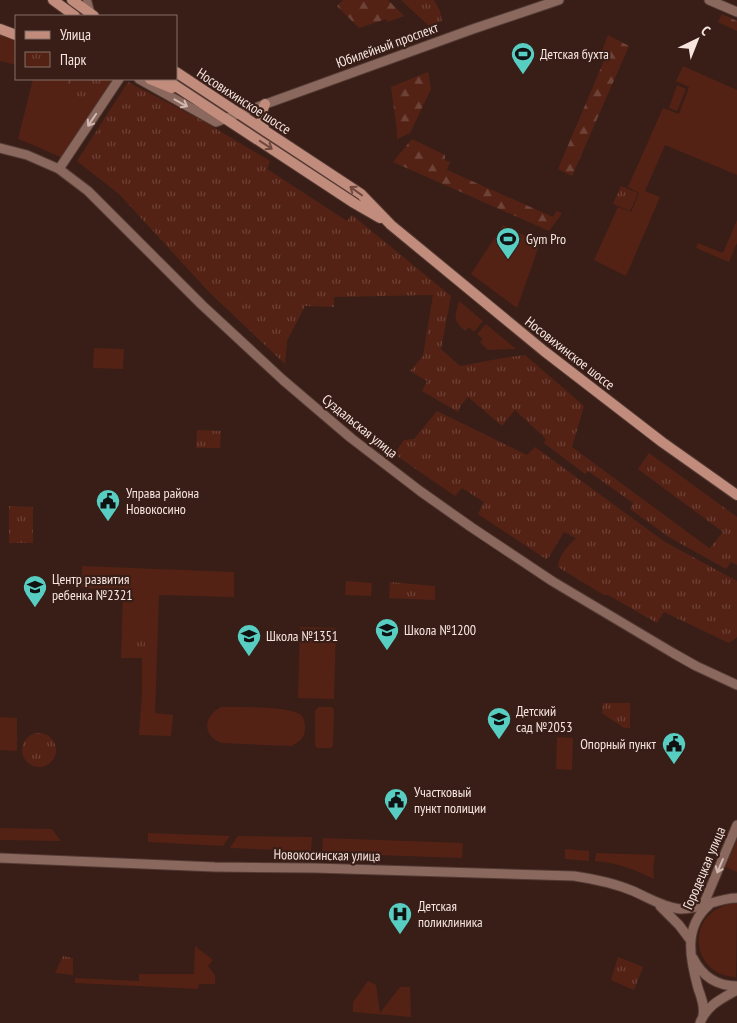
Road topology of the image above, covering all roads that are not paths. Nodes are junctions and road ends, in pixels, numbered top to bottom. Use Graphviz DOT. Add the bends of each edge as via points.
graph roads {
  1 [pos="53,0"];
  2 [pos="72,0"];
  3 [pos="87,0"];
  4 [pos="559,0"];
  5 [pos="709,0"];
  6 [pos="737,12"];
  7 [pos="74,15"];
  8 [pos="91,15"];
  9 [pos="92,15"];
  10 [pos="0,29"];
  11 [pos="15,35"];
  12 [pos="178,73"];
  13 [pos="117,80"];
  14 [pos="140,80"];
  15 [pos="152,80"];
  16 [pos="167,80"];
  17 [pos="194,98"];
  18 [pos="265,104"];
  19 [pos="238,114"];
  20 [pos="225,118"];
  21 [pos="265,131"];
  22 [pos="0,148"];
  23 [pos="59,169"];
  24 [pos="391,224"];
  25 [pos="737,495"];
  26 [pos="737,685"];
  27 [pos="737,825"];
  28 [pos="0,858"];
  29 [pos="649,898"];
  30 [pos="737,898"];
  31 [pos="721,900"];
  32 [pos="702,906"];
  33 [pos="695,921"];
  34 [pos="691,946"];
  35 [pos="737,986"];
  36 [pos="737,990"];
  37 [pos="701,1019"];
  1 -- 7 [label="main road"];
  2 -- 8 [label="main road"];
  3 -- 9 [label="street"];
  4 -- 18 [label="street, Юбилейный проспект"];
  5 -- 6 [label="street"];
  10 -- 11 [label="main road"];
  12 -- 19 [label="main road, Носовихинское шоссе"];
  13 -- 23 [label="street, one-way"];
  14 -- 20 [label="street, one-way" via="216,122"];
  15 -- 17 [label="main road"];
  16 -- 17 [label="main road, Носовихинское шоссе"];
  17 -- 20 [label="main road, Носовихинское шоссе"];
  18 -- 19 [label="street, Юбилейный проспект"];
  18 -- 21 [label="main road" via="262,119"];
  19 -- 20 [label="street, Юбилейный проспект"];
  19 -- 21 [label="main road, Носовихинское шоссе"];
  20 -- 24 [label="main road, Носовихинское шоссе, one-way"];
  24 -- 21 [label="main road, Носовихинское шоссе, one-way" via="361,194"];
  22 -- 23 [label="street, Суздальская улица"];
  23 -- 26 [label="street, Суздальская улица" via="98,200 202,305 283,380 379,460 552,581 696,666"];
  24 -- 25 [label="main road, Носовихинское шоссе" via="569,370"];
  27 -- 32 [label="street, Городецкая улица, one-way"];
  28 -- 29 [label="street, Новокосинская улица" via="574,876 618,885"];
  29 -- 32 [label="street, Новокосинская улица" via="681,909"];
  29 -- 34 [label="street" via="685,932"];
  30 -- 31 [label="street, Новокосинская улица"];
  31 -- 32 [label="street, Новокосинская улица"];
  31 -- 33 [label="street" via="704,910"];
  32 -- 33 [label="street, Городецкая улица"];
  33 -- 34 [label="street, Городецкая улица"];
  34 -- 35 [label="street" via="696,964 707,977"];
  34 -- 37 [label="street" via="694,974 703,1005"];
  36 -- 37 [label="street" via="713,1005"];
}
